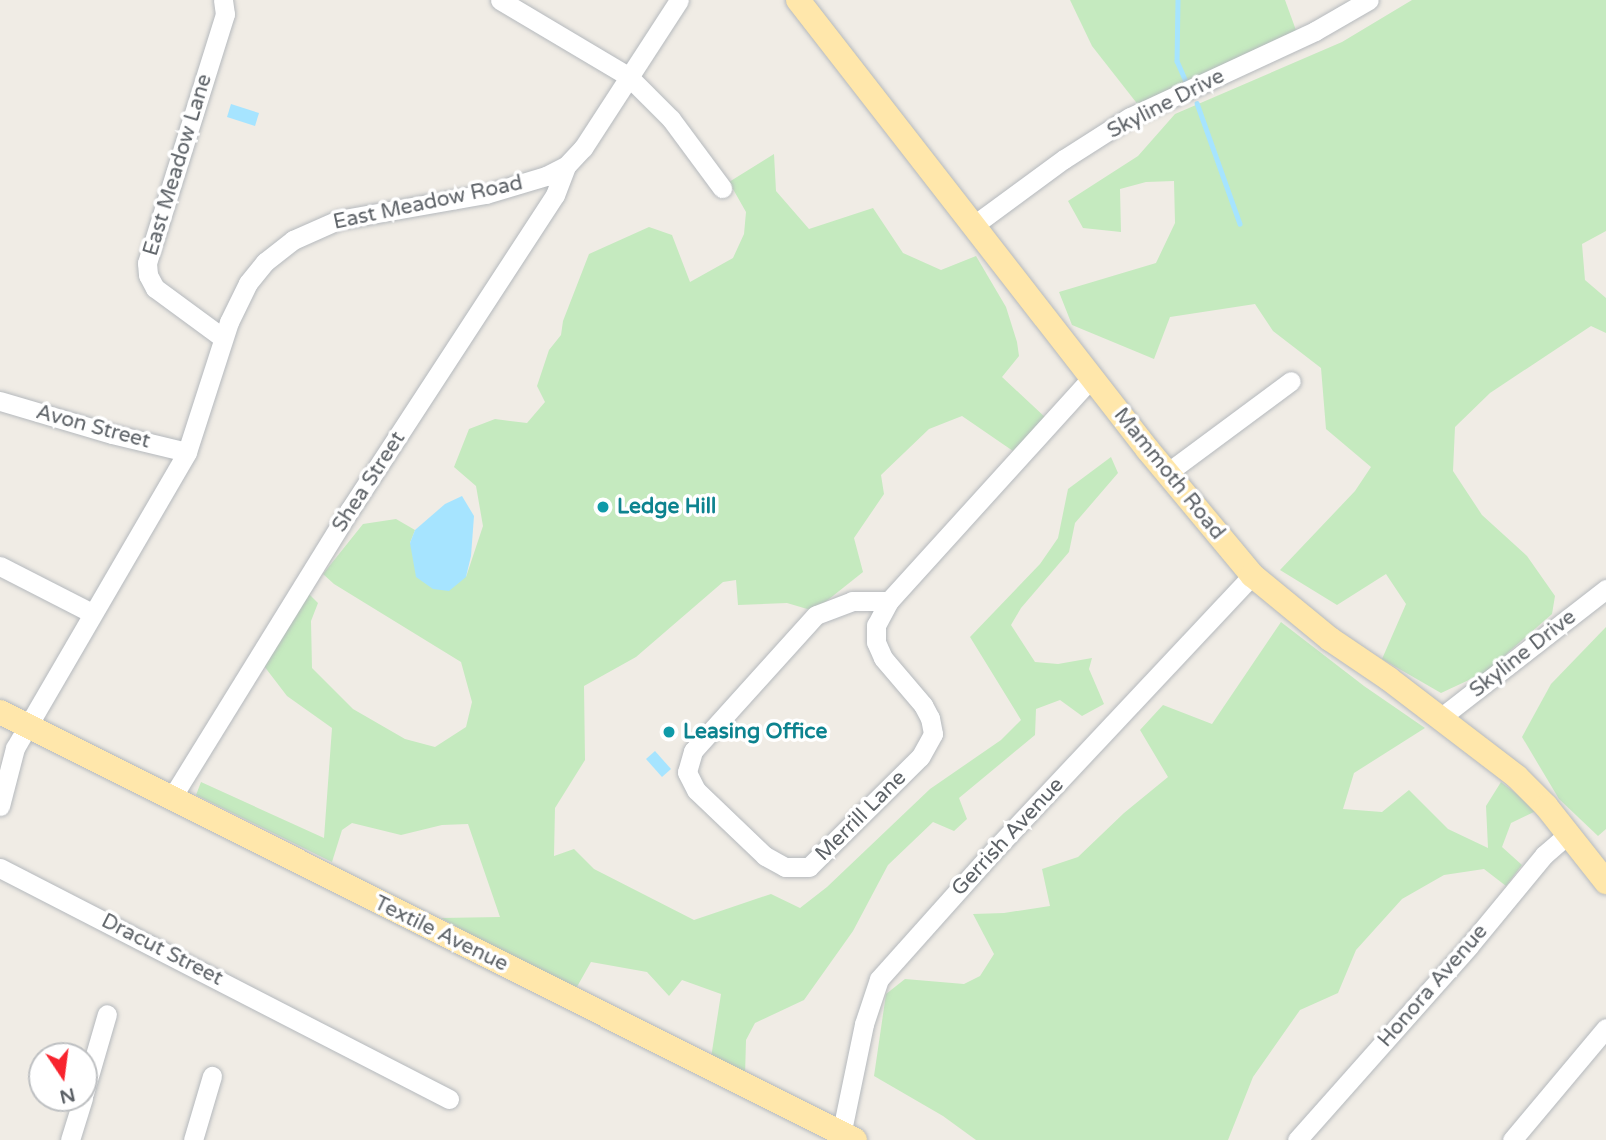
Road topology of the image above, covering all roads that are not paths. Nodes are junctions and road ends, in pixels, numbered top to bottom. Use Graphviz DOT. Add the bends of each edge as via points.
graph roads {
  1 [pos="223,0"];
  2 [pos="500,0"];
  3 [pos="679,0"];
  4 [pos="798,0"];
  5 [pos="1369,0"];
  6 [pos="628,76"];
  7 [pos="566,166"];
  8 [pos="722,188"];
  9 [pos="974,225"];
  10 [pos="223,338"];
  11 [pos="1092,377"];
  12 [pos="1291,381"];
  13 [pos="0,401"];
  14 [pos="187,452"];
  15 [pos="1167,473"];
  16 [pos="0,566"];
  17 [pos="1252,575"];
  18 [pos="1606,589"];
  19 [pos="889,601"];
  20 [pos="92,613"];
  21 [pos="0,712"];
  22 [pos="1439,719"];
  23 [pos="27,726"];
  24 [pos="171,799"];
  25 [pos="0,806"];
  26 [pos="1569,833"];
  27 [pos="0,868"];
  28 [pos="1606,882"];
  29 [pos="107,1014"];
  30 [pos="1606,1028"];
  31 [pos="98,1045"];
  32 [pos="212,1076"];
  33 [pos="449,1098"];
  34 [pos="79,1112"];
  35 [pos="846,1138"];
  36 [pos="71,1140"];
  37 [pos="193,1140"];
  38 [pos="1297,1140"];
  39 [pos="1512,1140"];
  1 -- 10 [label="street, East Meadow Lane" via="225,13 147,264 155,288"];
  2 -- 6 [label="street"];
  3 -- 6 [label="street, East Meadow Road"];
  4 -- 9 [label="main road, Mammoth Road"];
  5 -- 9 [label="street, Skyline Drive" via="1315,31 1130,117"];
  6 -- 7 [label="street, East Meadow Road" via="583,148"];
  6 -- 8 [label="street" via="671,119"];
  7 -- 10 [label="street, East Meadow Road" via="486,194 370,213 306,233 278,249 248,283"];
  7 -- 24 [label="street, Shea Street" via="555,195 349,511"];
  9 -- 11 [label="main road, Mammoth Road"];
  10 -- 14 [label="street, East Meadow Road"];
  11 -- 15 [label="main road, Mammoth Road"];
  11 -- 19 [label="street, Merrill Lane"];
  12 -- 15 [label="street"];
  13 -- 14 [label="street, Avon Street"];
  14 -- 20 [label="street, East Meadow Road"];
  15 -- 17 [label="main road, Mammoth Road"];
  16 -- 20 [label="street"];
  17 -- 22 [label="main road, Mammoth Road"];
  17 -- 35 [label="street, Gerrish Avenue" via="879,979 864,1024"];
  18 -- 22 [label="street, Skyline Drive"];
  19 -- 19 [label="street, Merrill Lane" via="852,601 816,615 700,740 689,761 687,772 696,790 765,856 785,867 809,867 920,757 933,734 923,705 876,642 876,625"];
  20 -- 23 [label="street, East Meadow Road"];
  21 -- 23 [label="main road, Textile Avenue"];
  22 -- 26 [label="main road, Mammoth Road" via="1517,777"];
  23 -- 24 [label="main road, Textile Avenue"];
  23 -- 25 [label="street, East Meadow Road" via="12,759"];
  24 -- 35 [label="main road, Textile Avenue"];
  26 -- 28 [label="main road, Mammoth Road"];
  26 -- 38 [label="street, Honora Avenue" via="1544,855 1469,947"];
  27 -- 33 [label="street, Dracut Street"];
  29 -- 31 [label="street"];
  30 -- 39 [label="street"];
  32 -- 37 [label="street"];
  34 -- 36 [label="street"];
}
